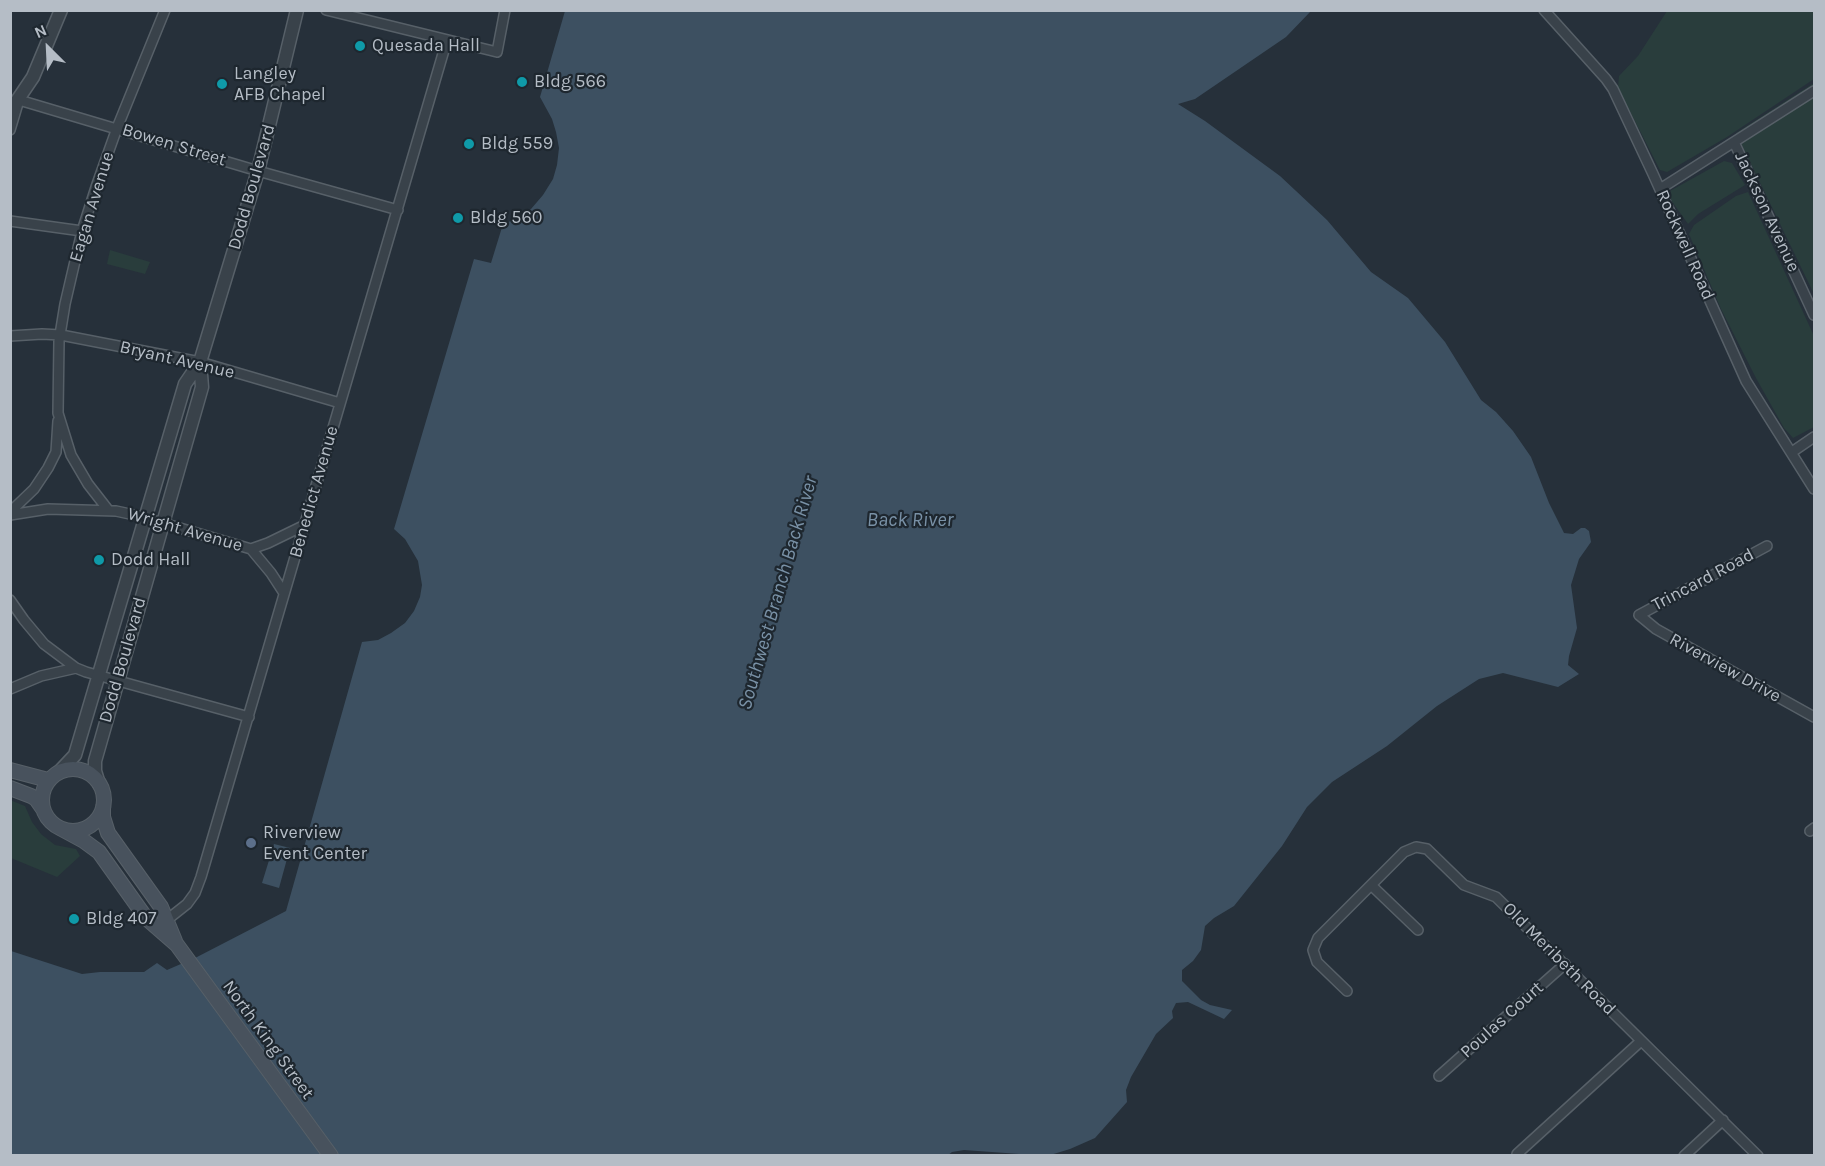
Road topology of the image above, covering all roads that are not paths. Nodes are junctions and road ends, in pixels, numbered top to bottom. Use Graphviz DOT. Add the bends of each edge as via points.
graph roads {
  1 [pos="61,10"];
  2 [pos="165,10"];
  3 [pos="297,10"];
  4 [pos="326,10"];
  5 [pos="505,10"];
  6 [pos="1544,10"];
  7 [pos="447,40"];
  8 [pos="1815,91"];
  9 [pos="18,100"];
  10 [pos="10,111"];
  11 [pos="117,128"];
  12 [pos="10,130"];
  13 [pos="1734,142"];
  14 [pos="258,171"];
  15 [pos="1660,189"];
  16 [pos="398,210"];
  17 [pos="10,222"];
  18 [pos="82,231"];
  19 [pos="1815,315"];
  20 [pos="61,334"];
  21 [pos="10,336"];
  22 [pos="200,362"];
  23 [pos="340,403"];
  24 [pos="58,413"];
  25 [pos="1815,437"];
  26 [pos="1792,452"];
  27 [pos="1815,489"];
  28 [pos="109,511"];
  29 [pos="10,514"];
  30 [pos="145,518"];
  31 [pos="163,524"];
  32 [pos="305,525"];
  33 [pos="1767,546"];
  34 [pos="251,549"];
  35 [pos="284,593"];
  36 [pos="10,600"];
  37 [pos="1639,615"];
  38 [pos="76,668"];
  39 [pos="99,676"];
  40 [pos="117,681"];
  41 [pos="10,689"];
  42 [pos="249,717"];
  43 [pos="1815,717"];
  44 [pos="10,770"];
  45 [pos="54,776"];
  46 [pos="99,783"];
  47 [pos="10,788"];
  48 [pos="103,805"];
  49 [pos="43,810"];
  50 [pos="60,828"];
  51 [pos="1371,885"];
  52 [pos="161,924"];
  53 [pos="1418,930"];
  54 [pos="1565,964"];
  55 [pos="1347,991"];
  56 [pos="1641,1041"];
  57 [pos="1439,1076"];
  58 [pos="1723,1120"];
  59 [pos="1517,1154"];
  60 [pos="331,1155"];
  61 [pos="1684,1155"];
  62 [pos="1758,1155"];
  1 -- 9 [label="street" via="33,76"];
  2 -- 11 [label="street, Eagan Avenue"];
  3 -- 14 [label="street, Dodd Boulevard"];
  4 -- 7 [label="street"];
  5 -- 7 [label="street" via="496,52"];
  6 -- 15 [label="street, Rockwell Road" via="1613,89"];
  7 -- 16 [label="street, Benedict Avenue"];
  8 -- 13 [label="street"];
  9 -- 10 [label="street"];
  9 -- 11 [label="street, Bowen Street"];
  9 -- 12 [label="street"];
  11 -- 14 [label="street, Bowen Street"];
  11 -- 18 [label="street, Eagan Avenue"];
  13 -- 15 [label="street"];
  13 -- 19 [label="street, Jackson Avenue"];
  14 -- 16 [label="street, Bowen Street"];
  14 -- 22 [label="street, Dodd Boulevard"];
  15 -- 26 [label="street, Rockwell Road" via="1746,381"];
  16 -- 23 [label="street, Benedict Avenue"];
  17 -- 18 [label="street"];
  18 -- 20 [label="street, Eagan Avenue"];
  20 -- 21 [label="street, Bryant Avenue"];
  20 -- 22 [label="street, Bryant Avenue"];
  20 -- 24 [label="street, Eagan Avenue"];
  22 -- 23 [label="street, Bryant Avenue"];
  22 -- 30 [label="street, Dodd Boulevard" via="185,384"];
  22 -- 31 [label="street, Dodd Boulevard" via="202,387"];
  23 -- 32 [label="street, Benedict Avenue"];
  24 -- 28 [label="street, Eagan Avenue" via="71,455"];
  24 -- 29 [label="street, Eagan Avenue" via="56,452 34,489"];
  25 -- 26 [label="street"];
  26 -- 27 [label="street, Rockwell Road"];
  28 -- 29 [label="street, Wright Avenue" via="48,509"];
  28 -- 30 [label="street, Wright Avenue"];
  30 -- 31 [label="street, Wright Avenue"];
  30 -- 39 [label="street, Dodd Boulevard"];
  31 -- 34 [label="street, Wright Avenue"];
  31 -- 40 [label="street, Dodd Boulevard"];
  32 -- 34 [label="street, Wright Avenue"];
  32 -- 35 [label="street, Benedict Avenue"];
  33 -- 37 [label="street, Trincard Road"];
  34 -- 35 [label="street, Wright Avenue"];
  35 -- 42 [label="street, Benedict Avenue"];
  36 -- 38 [label="street" via="44,644"];
  37 -- 43 [label="street, Riverview Drive" via="1665,634"];
  38 -- 39 [label="street"];
  38 -- 41 [label="street" via="34,678"];
  39 -- 40 [label="street"];
  39 -- 45 [label="street, Dodd Boulevard" via="75,755"];
  40 -- 42 [label="street"];
  40 -- 46 [label="street, Dodd Boulevard" via="95,761"];
  42 -- 52 [label="street, Benedict Avenue" via="195,893"];
  44 -- 45 [label="main road"];
  45 -- 46 [label="main road" via="77,769"];
  45 -- 49 [label="main road" via="43,789"];
  46 -- 48 [label="main road"];
  47 -- 49 [label="main road" via="36,799"];
  48 -- 50 [label="main road" via="87,827 69,831"];
  48 -- 52 [label="main road, North King Street" via="108,833 161,907"];
  49 -- 50 [label="main road"];
  50 -- 52 [label="main road, North King Street" via="99,852 146,918"];
  51 -- 53 [label="street"];
  51 -- 54 [label="street, Old Meribeth Road" via="1404,852 1416,847 1426,849 1464,885 1496,897"];
  51 -- 55 [label="street, Old Meribeth Road" via="1318,938 1313,950 1317,962"];
  52 -- 60 [label="main road, North King Street"];
  54 -- 56 [label="street, Old Meribeth Road"];
  54 -- 57 [label="street, Poulas Court"];
  56 -- 58 [label="street, Old Meribeth Road"];
  56 -- 59 [label="street"];
  58 -- 61 [label="street"];
  58 -- 62 [label="street, Old Meribeth Road"];
}
